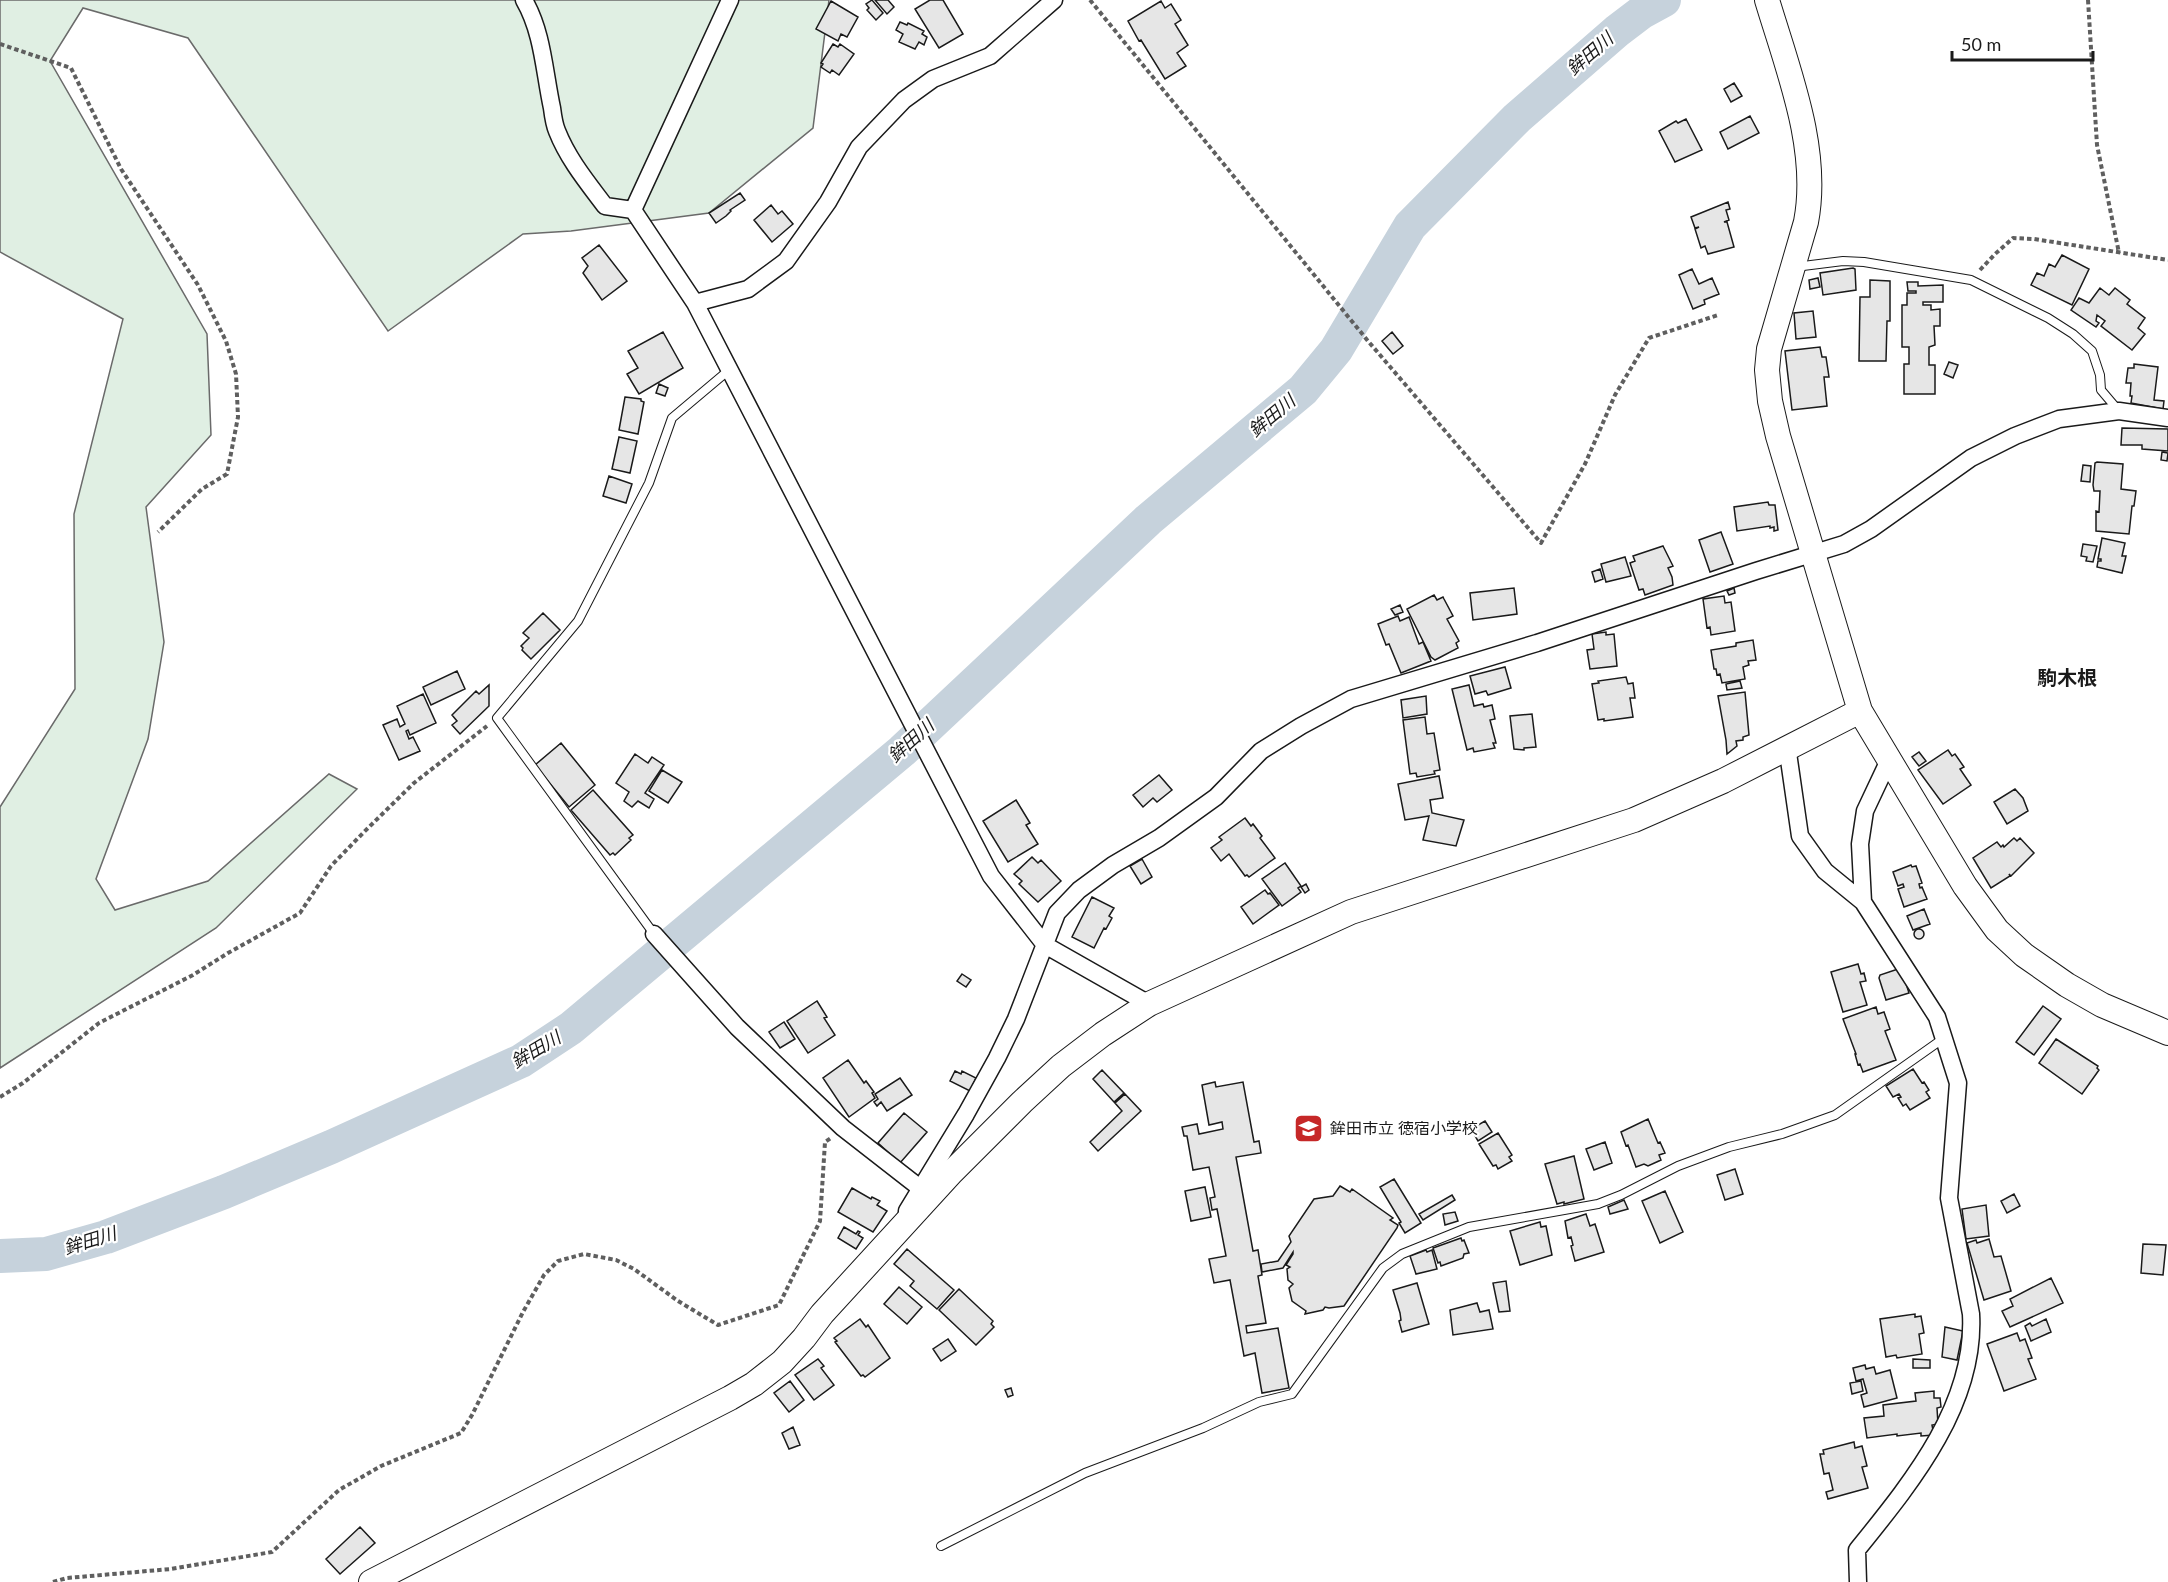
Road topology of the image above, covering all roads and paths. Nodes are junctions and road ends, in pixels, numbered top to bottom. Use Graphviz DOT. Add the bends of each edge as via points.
graph roads {
  1 [pos="524,0"];
  2 [pos="730,0"];
  3 [pos="1054,0"];
  4 [pos="1090,0"];
  5 [pos="1767,0"];
  6 [pos="2088,0"];
  7 [pos="0,44"];
  8 [pos="633,210"];
  9 [pos="2119,253"];
  10 [pos="2168,260"];
  11 [pos="1794,267"];
  12 [pos="1971,280"];
  13 [pos="695,303"];
  14 [pos="1718,315"];
  15 [pos="729,370"];
  16 [pos="2118,411"];
  17 [pos="2168,418"];
  18 [pos="158,532"];
  19 [pos="1812,555"];
  20 [pos="1860,711"];
  21 [pos="497,718"];
  22 [pos="1787,746"];
  23 [pos="1889,759"];
  24 [pos="1863,902"];
  25 [pos="654,934"];
  26 [pos="1045,945"];
  27 [pos="1149,1004"];
  28 [pos="2168,1033"];
  29 [pos="1944,1038"];
  30 [pos="0,1097"];
  31 [pos="843,1128"];
  32 [pos="920,1188"];
  33 [pos="887,1244"];
  34 [pos="941,1545"];
  35 [pos="53,1582"];
  36 [pos="371,1582"];
  37 [pos="1858,1582"];
  1 -- 8 [label="street" via="541,42 556,130 573,164 604,206"];
  2 -- 8 [label="street"];
  3 -- 13 [label="street" via="990,56 933,79 904,100 859,147 828,202 786,261 748,290"];
  4 -- 14 [label="path" via="1368,342 1541,543 1585,464 1614,395 1649,338"];
  5 -- 11 [label="street" via="1809,157 1810,200"];
  6 -- 9 [label="path" via="2097,145"];
  7 -- 18 [label="path" via="71,68 121,169 198,285 226,341 236,374 238,417 227,474 202,489"];
  8 -- 13 [label="street"];
  9 -- 10 [label="path"];
  9 -- 12 [label="path" via="2013,238"];
  11 -- 12 [label="lane" via="1864,262"];
  11 -- 19 [label="street" via="1773,329 1767,370 1778,436"];
  12 -- 16 [label="lane" via="2048,318 2079,339 2092,351 2101,390"];
  13 -- 15 [label="street"];
  15 -- 21 [label="lane" via="672,418 649,483 578,621"];
  15 -- 26 [label="street" via="991,876"];
  16 -- 17 [label="street"];
  16 -- 19 [label="street" via="2059,419 2015,436 1971,458 1871,529"];
  19 -- 20 [label="street"];
  19 -- 26 [label="street" via="1351,699 1261,751 1216,797 1079,890 1057,913"];
  20 -- 22 [label="street"];
  20 -- 23 [label="street"];
  21 -- 25 [label="lane"];
  21 -- 30 [label="path" via="414,783 363,833 331,866 300,913 193,975 99,1023"];
  22 -- 24 [label="street" via="1800,836 1825,872"];
  22 -- 27 [label="street" via="1723,781 1643,816 1351,912"];
  23 -- 24 [label="street" via="1865,812 1860,844"];
  23 -- 28 [label="street" via="1965,886 1997,930 2067,985 2102,1005"];
  24 -- 29 [label="street" via="1937,1017"];
  25 -- 31 [label="street" via="737,1027"];
  26 -- 27 [label="street"];
  26 -- 32 [label="street" via="997,1058"];
  27 -- 33 [label="street" via="1061,1066 952,1172"];
  29 -- 34 [label="lane" via="1834,1115 1678,1166 1598,1204 1469,1227 1402,1254 1383,1268 1292,1394 1259,1402 1203,1428 1084,1473"];
  29 -- 37 [label="street" via="1958,1083 1949,1198 1971,1314 1965,1372 1943,1431 1903,1494 1857,1550"];
  31 -- 32 [label="street"];
  31 -- 35 [label="path" via="825,1142 819,1221 778,1305 718,1325 616,1260 584,1254 558,1261 544,1275 523,1312 461,1433 381,1466 339,1490 272,1552 171,1569"];
  32 -- 33 [label="street"];
  33 -- 36 [label="street" via="783,1362 754,1384"];
}
